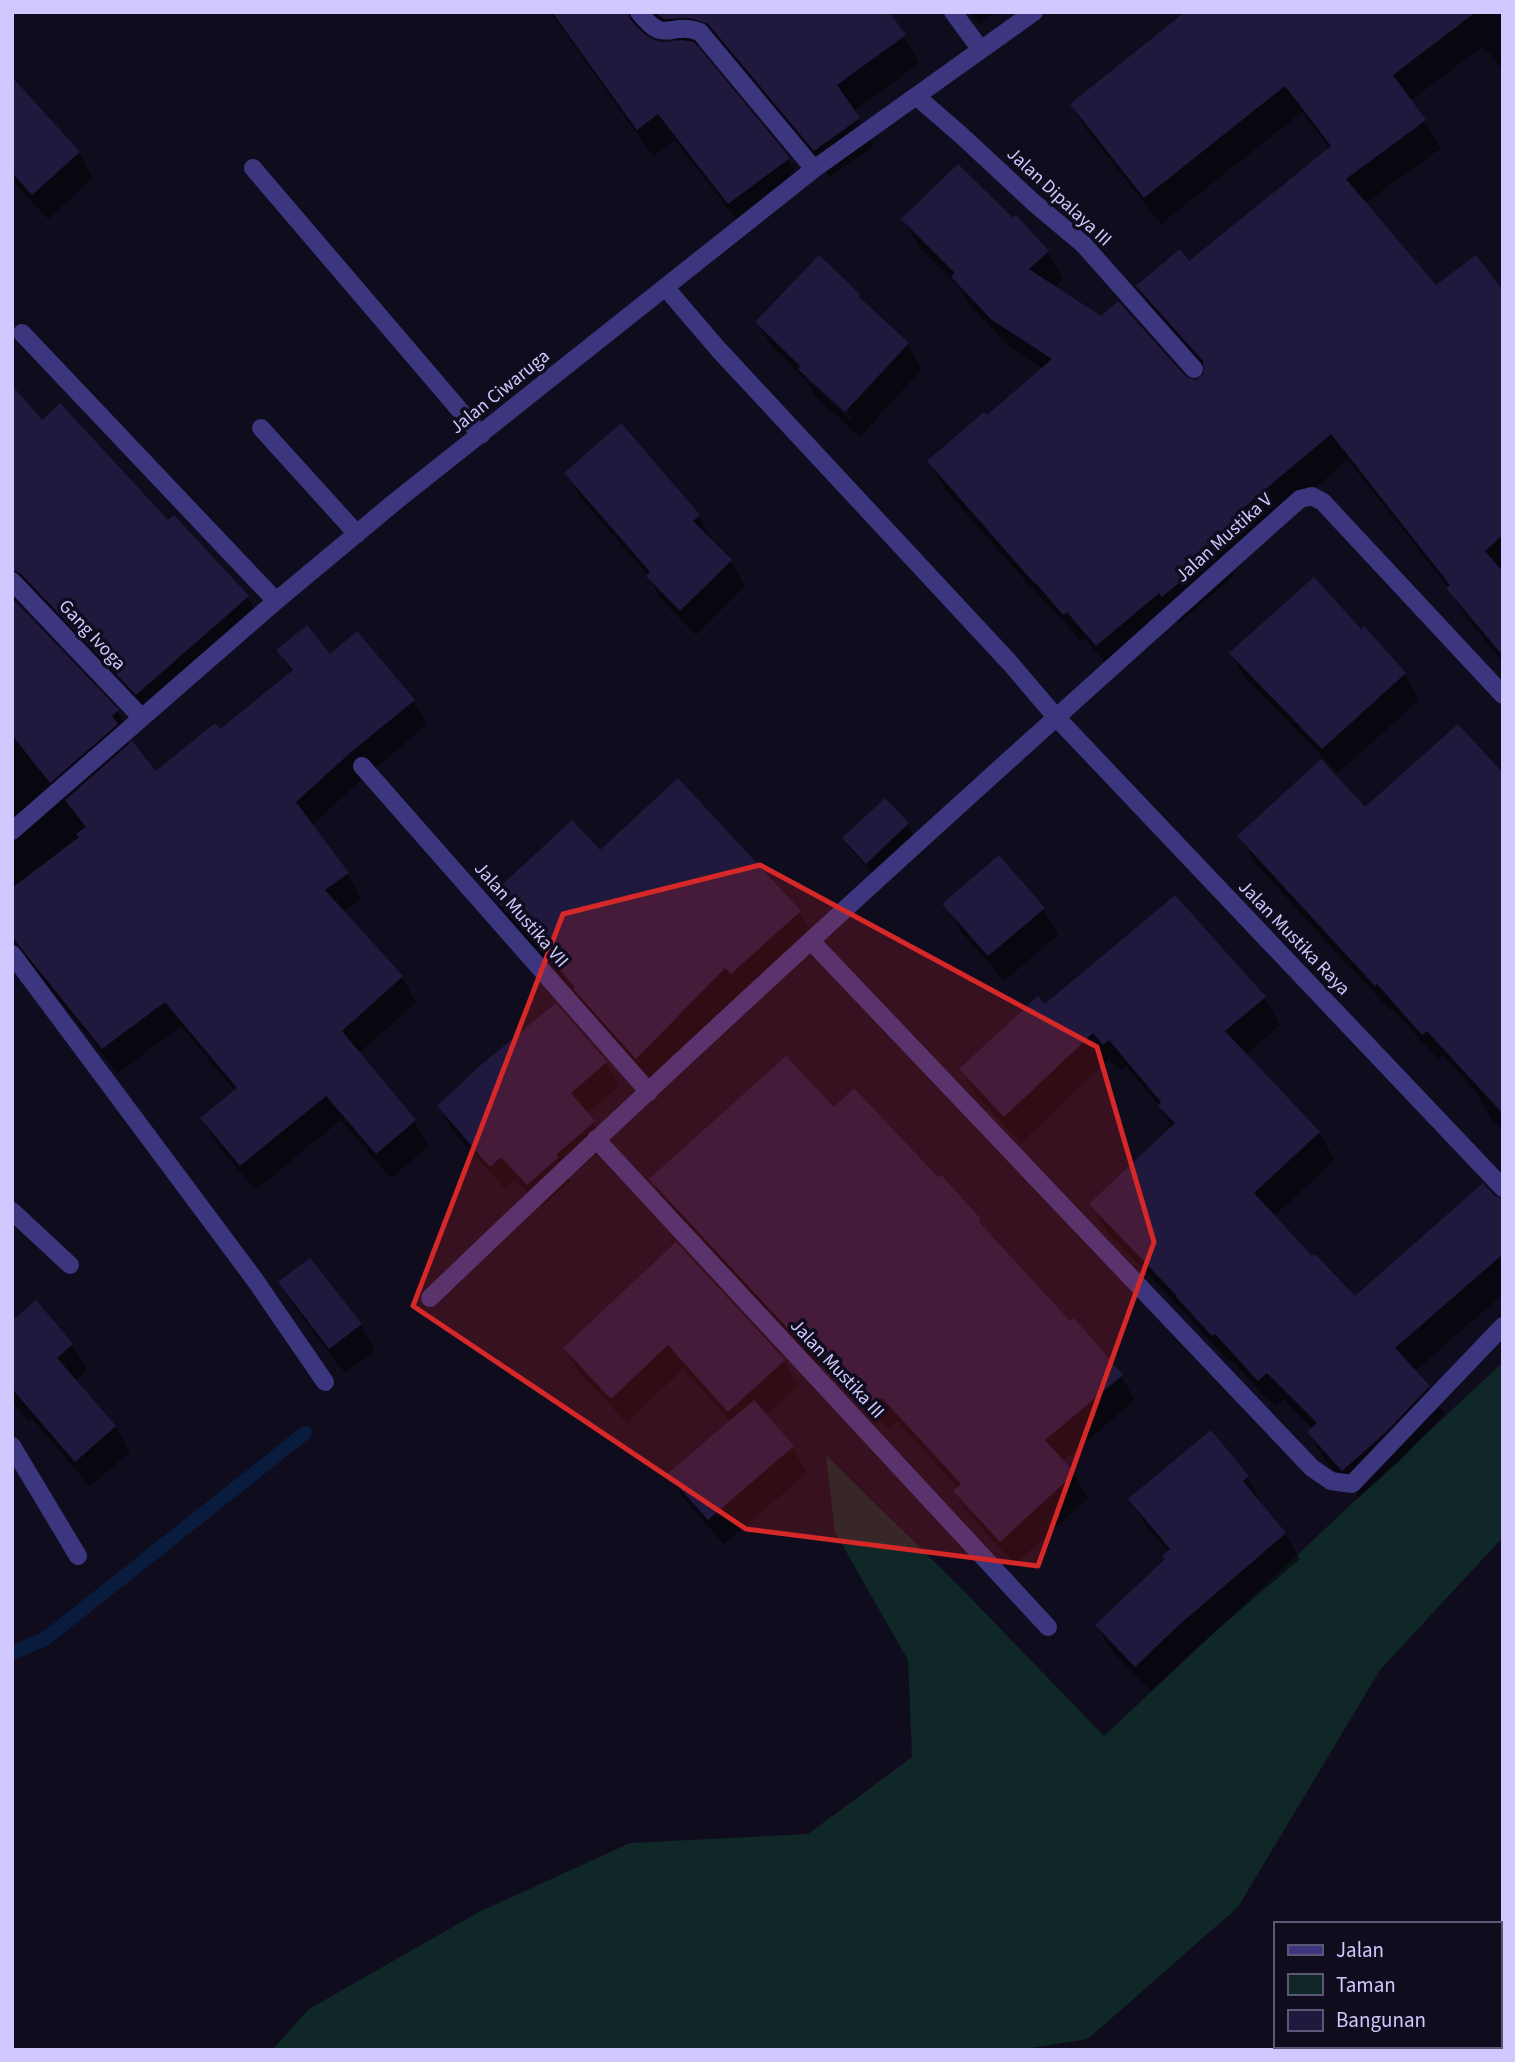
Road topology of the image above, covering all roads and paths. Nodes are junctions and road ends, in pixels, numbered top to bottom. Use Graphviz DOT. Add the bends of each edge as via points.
graph roads {
  1 [pos="639,12"];
  2 [pos="953,12"];
  3 [pos="1034,12"];
  4 [pos="981,50"];
  5 [pos="916,96"];
  6 [pos="253,168"];
  7 [pos="814,169"];
  8 [pos="665,287"];
  9 [pos="22,333"];
  10 [pos="1194,369"];
  11 [pos="261,428"];
  12 [pos="481,435"];
  13 [pos="357,534"];
  14 [pos="12,581"];
  15 [pos="276,601"];
  16 [pos="1499,685"];
  17 [pos="1056,717"];
  18 [pos="142,718"];
  19 [pos="362,766"];
  20 [pos="12,831"];
  21 [pos="811,940"];
  22 [pos="12,954"];
  23 [pos="649,1093"];
  24 [pos="596,1139"];
  25 [pos="1503,1188"];
  26 [pos="12,1211"];
  27 [pos="70,1265"];
  28 [pos="430,1298"];
  29 [pos="1503,1326"];
  30 [pos="325,1382"];
  31 [pos="12,1446"];
  32 [pos="78,1556"];
  33 [pos="1048,1627"];
  1 -- 7 [label="street" via="649,26 660,31 700,32"];
  2 -- 4 [label="street"];
  3 -- 4 [label="street, Jalan Ciwaruga"];
  4 -- 5 [label="street, Jalan Ciwaruga"];
  5 -- 7 [label="street, Jalan Ciwaruga"];
  5 -- 10 [label="street, Jalan Dipalaya III" via="1083,244"];
  6 -- 12 [label="street"];
  7 -- 8 [label="street, Jalan Ciwaruga"];
  8 -- 12 [label="street, Jalan Ciwaruga"];
  8 -- 17 [label="street, Jalan Mustika Raya"];
  9 -- 15 [label="street"];
  11 -- 13 [label="street"];
  12 -- 13 [label="street, Jalan Ciwaruga"];
  13 -- 15 [label="street, Jalan Ciwaruga"];
  14 -- 18 [label="street, Gang Ivoga"];
  15 -- 18 [label="street, Jalan Ciwaruga"];
  16 -- 17 [label="street, Jalan Mustika V" via="1323,502 1312,496 1300,499"];
  17 -- 21 [label="street"];
  17 -- 25 [label="street, Jalan Mustika Raya"];
  18 -- 20 [label="street, Jalan Ciwaruga"];
  19 -- 23 [label="street, Jalan Mustika VII"];
  21 -- 23 [label="street"];
  21 -- 29 [label="street" via="1312,1468 1331,1481 1352,1484"];
  22 -- 30 [label="street" via="255,1280"];
  23 -- 24 [label="street"];
  24 -- 28 [label="street"];
  24 -- 33 [label="street, Jalan Mustika III"];
  26 -- 27 [label="street"];
  31 -- 32 [label="street"];
}
